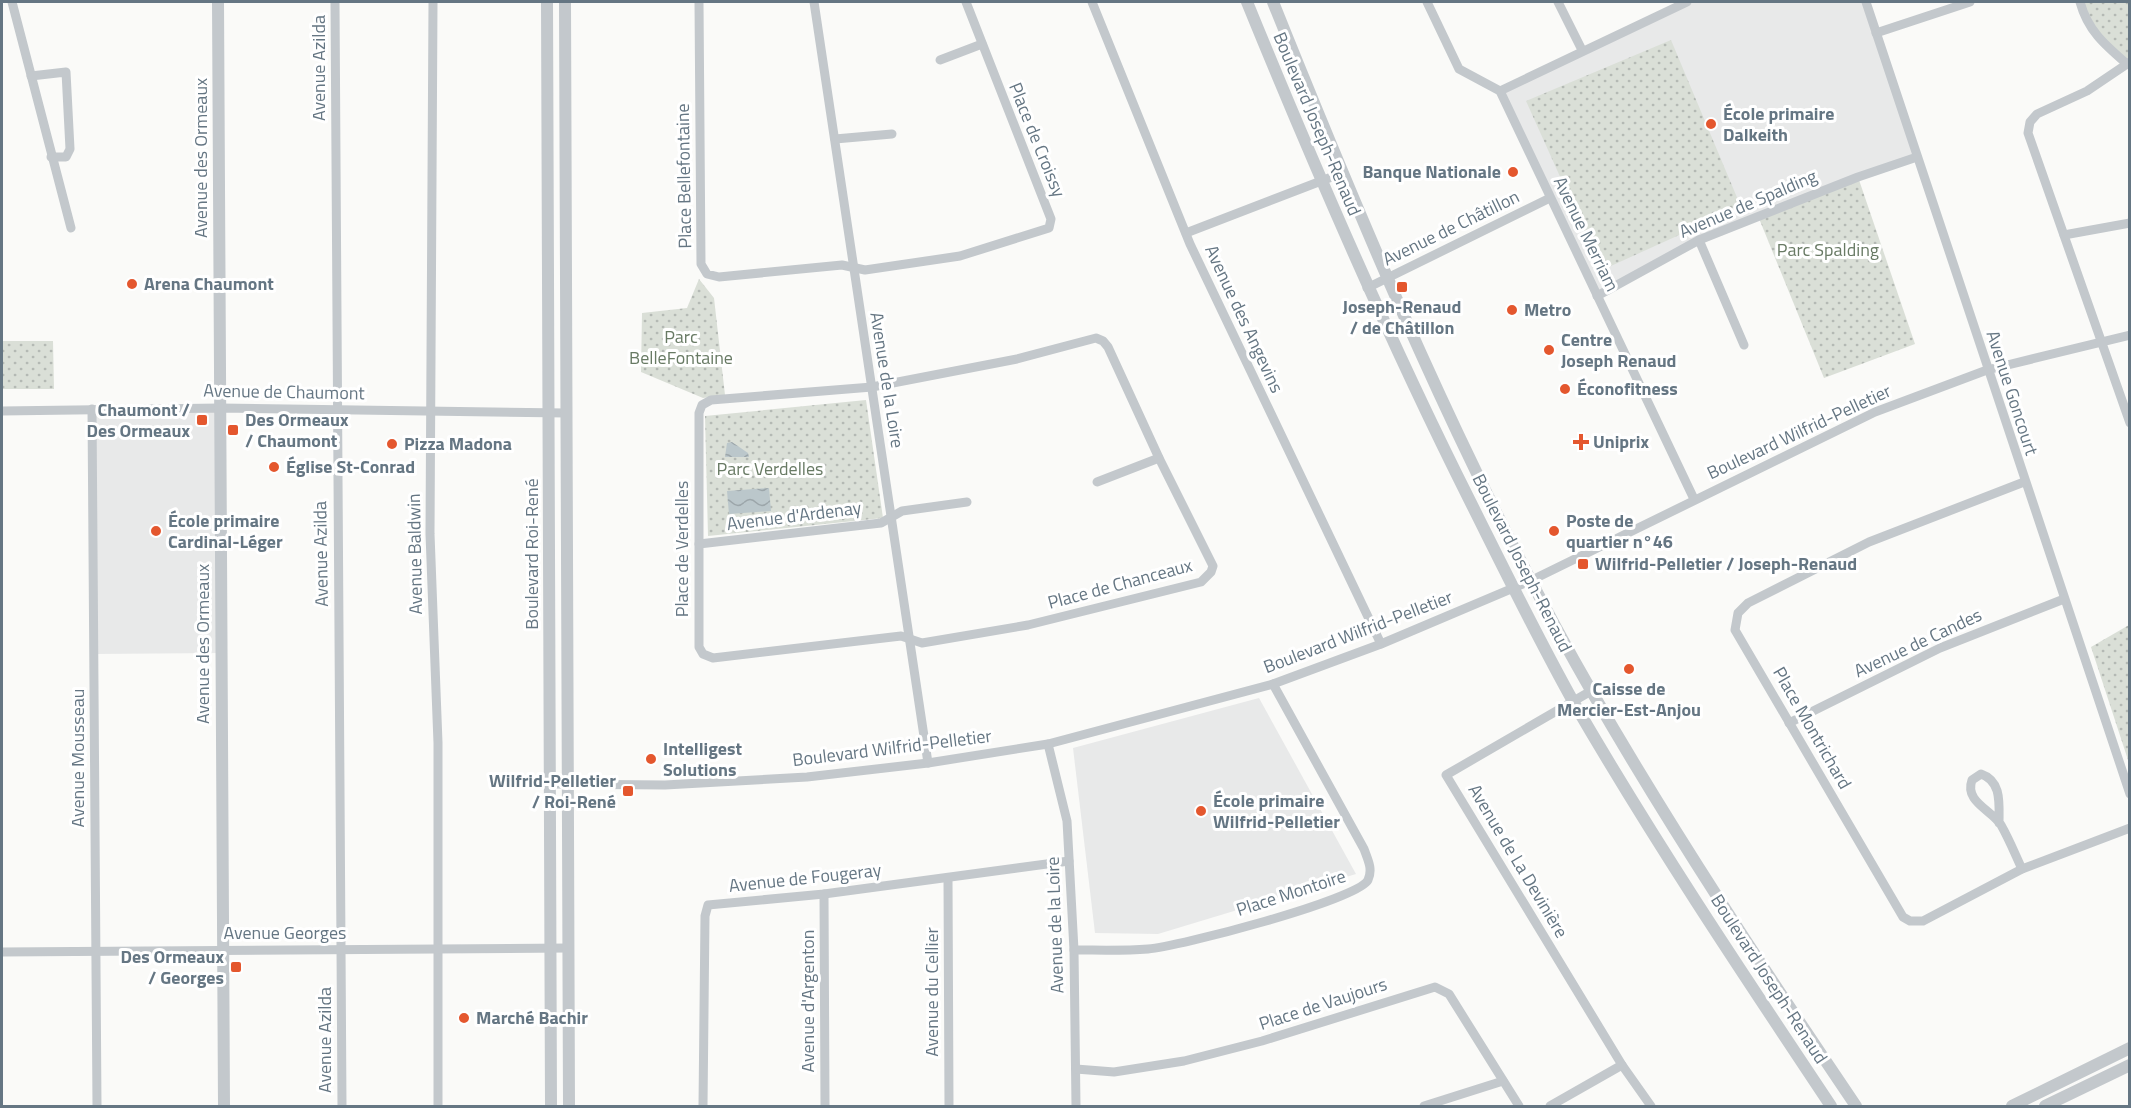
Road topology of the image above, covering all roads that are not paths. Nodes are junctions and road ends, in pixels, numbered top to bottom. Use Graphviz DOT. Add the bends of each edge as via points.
graph roads {
  1 [pos="12,2"];
  2 [pos="218,2"];
  3 [pos="335,2"];
  4 [pos="433,2"];
  5 [pos="547,2"];
  6 [pos="565,2"];
  7 [pos="699,2"];
  8 [pos="814,2"];
  9 [pos="966,2"];
  10 [pos="1092,2"];
  11 [pos="1247,2"];
  12 [pos="1273,2"];
  13 [pos="1427,2"];
  14 [pos="1558,2"];
  15 [pos="1687,2"];
  16 [pos="1866,2"];
  17 [pos="1971,2"];
  18 [pos="2080,2"];
  19 [pos="1876,33"];
  20 [pos="982,45"];
  21 [pos="1582,50"];
  22 [pos="940,60"];
  23 [pos="2128,63"];
  24 [pos="32,76"];
  25 [pos="1500,92"];
  26 [pos="892,134"];
  27 [pos="835,139"];
  28 [pos="51,157"];
  29 [pos="1917,157"];
  30 [pos="1342,173"];
  31 [pos="1321,182"];
  32 [pos="1550,198"];
  33 [pos="2130,223"];
  34 [pos="71,228"];
  35 [pos="1186,233"];
  36 [pos="2064,235"];
  37 [pos="1699,240"];
  38 [pos="854,267"];
  39 [pos="1387,278"];
  40 [pos="1367,288"];
  41 [pos="1597,296"];
  42 [pos="2130,335"];
  43 [pos="2100,340"];
  44 [pos="1744,345"];
  45 [pos="1987,370"];
  46 [pos="872,387"];
  47 [pos="1440,391"];
  48 [pos="1420,401"];
  49 [pos="220,408"];
  50 [pos="92,409"];
  51 [pos="337,409"];
  52 [pos="2,411"];
  53 [pos="430,411"];
  54 [pos="549,412"];
  55 [pos="566,413"];
  56 [pos="2130,423"];
  57 [pos="1159,458"];
  58 [pos="1097,482"];
  59 [pos="2024,482"];
  60 [pos="1489,495"];
  61 [pos="1694,499"];
  62 [pos="967,502"];
  63 [pos="1471,504"];
  64 [pos="891,517"];
  65 [pos="699,544"];
  66 [pos="1532,580"];
  67 [pos="1513,588"];
  68 [pos="2064,599"];
  69 [pos="910,639"];
  70 [pos="1381,644"];
  71 [pos="1273,684"];
  72 [pos="1592,691"];
  73 [pos="1574,703"];
  74 [pos="1789,723"];
  75 [pos="1048,744"];
  76 [pos="928,763"];
  77 [pos="567,783"];
  78 [pos="551,784"];
  79 [pos="2130,794"];
  80 [pos="1999,823"];
  81 [pos="2130,828"];
  82 [pos="1069,861"];
  83 [pos="2022,869"];
  84 [pos="948,878"];
  85 [pos="824,894"];
  86 [pos="550,948"];
  87 [pos="568,948"];
  88 [pos="341,949"];
  89 [pos="437,949"];
  90 [pos="222,950"];
  91 [pos="1074,950"];
  92 [pos="96,951"];
  93 [pos="2,952"];
  94 [pos="2130,1047"];
  95 [pos="1622,1065"];
  96 [pos="2130,1065"];
  97 [pos="1076,1069"];
  98 [pos="1503,1081"];
  99 [pos="2020,1105"];
  100 [pos="97,1107"];
  101 [pos="225,1107"];
  102 [pos="342,1107"];
  103 [pos="438,1107"];
  104 [pos="551,1107"];
  105 [pos="569,1107"];
  106 [pos="703,1107"];
  107 [pos="825,1107"];
  108 [pos="949,1107"];
  109 [pos="1076,1107"];
  110 [pos="1424,1107"];
  111 [pos="1519,1107"];
  112 [pos="1550,1107"];
  113 [pos="1651,1107"];
  114 [pos="1831,1107"];
  115 [pos="1856,1107"];
  116 [pos="2045,1107"];
  1 -- 24 [label="street"];
  2 -- 49 [label="street, Avenue des Ormeaux"];
  3 -- 51 [label="street, Avenue Azilda"];
  4 -- 53 [label="street, Avenue Baldwin"];
  5 -- 54 [label="street, Boulevard Roi-René"];
  6 -- 55 [label="street, Boulevard Roi-René"];
  7 -- 38 [label="street, Place Bellefontaine" via="702,264 707,274"];
  8 -- 27 [label="street, Avenue de la Loire"];
  9 -- 20 [label="street, Place de Croissy"];
  10 -- 35 [label="street, Avenue des Angevins"];
  11 -- 31 [label="street, Boulevard Joseph-Renaud"];
  12 -- 30 [label="street, Boulevard Joseph-Renaud"];
  13 -- 25 [label="street" via="1459,69"];
  14 -- 21 [label="street"];
  15 -- 21 [label="street"];
  16 -- 19 [label="street, Avenue Goncourt"];
  17 -- 19 [label="street"];
  18 -- 23 [label="street" via="2097,38"];
  19 -- 29 [label="street, Avenue Goncourt"];
  20 -- 22 [label="street"];
  20 -- 38 [label="street, Place de Croissy" via="1051,219 1049,228 960,256 865,270"];
  21 -- 25 [label="street"];
  23 -- 36 [label="street" via="2086,91 2037,114 2030,122 2028,133"];
  24 -- 28 [label="street"];
  24 -- 28 [label="street" via="66,72 70,149 66,158"];
  25 -- 32 [label="street, Avenue Merriam"];
  26 -- 27 [label="street"];
  27 -- 38 [label="street, Avenue de la Loire"];
  28 -- 34 [label="street"];
  29 -- 37 [label="street, Avenue de Spalding"];
  29 -- 45 [label="street, Avenue Goncourt"];
  30 -- 31 [label="street"];
  30 -- 39 [label="street, Boulevard Joseph-Renaud"];
  31 -- 35 [label="street"];
  31 -- 40 [label="street, Boulevard Joseph-Renaud"];
  32 -- 39 [label="street, Avenue de Châtillon"];
  32 -- 41 [label="street, Avenue Merriam"];
  33 -- 36 [label="street"];
  35 -- 70 [label="street, Avenue des Angevins"];
  36 -- 43 [label="street"];
  37 -- 41 [label="street, Avenue de Spalding"];
  37 -- 44 [label="street"];
  38 -- 46 [label="street, Avenue de la Loire"];
  39 -- 40 [label="street, Avenue de Châtillon"];
  39 -- 47 [label="street, Boulevard Joseph-Renaud"];
  40 -- 48 [label="street, Boulevard Joseph-Renaud"];
  41 -- 61 [label="street, Avenue Merriam"];
  42 -- 43 [label="street, Boulevard Wilfrid-Pelletier"];
  43 -- 45 [label="street, Boulevard Wilfrid-Pelletier"];
  43 -- 56 [label="street"];
  45 -- 59 [label="street, Avenue Goncourt"];
  45 -- 61 [label="street, Boulevard Wilfrid-Pelletier" via="1875,412"];
  46 -- 57 [label="street, Place de Chanceaux" via="1017,359 1096,338 1108,346"];
  46 -- 64 [label="street, Avenue de la Loire"];
  46 -- 65 [label="street, Place de Verdelles" via="711,400 702,405"];
  47 -- 48 [label="street"];
  47 -- 60 [label="street, Boulevard Joseph-Renaud"];
  48 -- 63 [label="street, Boulevard Joseph-Renaud"];
  49 -- 50 [label="street, Avenue de Chaumont"];
  49 -- 51 [label="street, Avenue de Chaumont"];
  49 -- 90 [label="street, Avenue des Ormeaux"];
  50 -- 52 [label="street, Avenue de Chaumont"];
  50 -- 92 [label="street, Avenue Mousseau"];
  51 -- 53 [label="street, Avenue de Chaumont"];
  51 -- 88 [label="street, Avenue Azilda"];
  53 -- 54 [label="street, Avenue de Chaumont"];
  53 -- 89 [label="street, Avenue Baldwin" via="438,742"];
  54 -- 55 [label="street, Avenue de Chaumont"];
  54 -- 78 [label="street, Boulevard Roi-René"];
  55 -- 77 [label="street, Boulevard Roi-René"];
  57 -- 58 [label="street"];
  57 -- 69 [label="street, Place de Chanceaux" via="1213,566 1201,582 1028,625 922,643"];
  59 -- 68 [label="street, Avenue Goncourt"];
  59 -- 74 [label="street, Place Montrichard" via="1869,542 1748,603 1738,613 1735,630"];
  60 -- 63 [label="street"];
  60 -- 66 [label="street, Boulevard Joseph-Renaud"];
  61 -- 66 [label="street, Boulevard Wilfrid-Pelletier"];
  62 -- 64 [label="street, Avenue d'Ardenay" via="902,511"];
  63 -- 67 [label="street, Boulevard Joseph-Renaud"];
  64 -- 65 [label="street, Avenue d'Ardenay" via="881,523"];
  64 -- 69 [label="street, Avenue de la Loire"];
  65 -- 69 [label="street, Place de Verdelles" via="699,647 703,654 713,658 901,636"];
  66 -- 67 [label="street, Boulevard Wilfrid-Pelletier"];
  66 -- 72 [label="street, Boulevard Joseph-Renaud"];
  67 -- 70 [label="street, Boulevard Wilfrid-Pelletier"];
  67 -- 73 [label="street, Boulevard Joseph-Renaud"];
  68 -- 74 [label="street, Avenue de Candes" via="1940,648"];
  68 -- 79 [label="street, Avenue Goncourt"];
  69 -- 76 [label="street, Avenue de la Loire"];
  70 -- 71 [label="street, Boulevard Wilfrid-Pelletier"];
  71 -- 75 [label="street, Boulevard Wilfrid-Pelletier"];
  71 -- 91 [label="street, Place Montoire" via="1364,849 1371,868 1368,881 1353,892 1326,902 1227,931 1149,949"];
  72 -- 73 [label="street, Avenue de La Devinière"];
  72 -- 115 [label="street, Boulevard Joseph-Renaud" via="1718,901"];
  73 -- 95 [label="street, Avenue de La Devinière" via="1446,775"];
  73 -- 114 [label="street, Boulevard Joseph-Renaud" via="1703,913"];
  74 -- 83 [label="street, Place Montrichard" via="1904,917 1910,921 1923,921"];
  75 -- 76 [label="street, Boulevard Wilfrid-Pelletier"];
  75 -- 82 [label="street, Avenue de la Loire" via="1067,821"];
  76 -- 77 [label="street, Boulevard Wilfrid-Pelletier" via="807,777 665,785"];
  77 -- 78 [label="street, Boulevard Wilfrid-Pelletier"];
  77 -- 87 [label="street, Boulevard Roi-René"];
  78 -- 86 [label="street, Boulevard Roi-René"];
  80 -- 80 [label="street" via="1996,784 1981,774 1972,780 1971,793"];
  80 -- 83 [label="street"];
  81 -- 83 [label="street, Place Montrichard"];
  82 -- 84 [label="street, Avenue de Fougeray"];
  82 -- 91 [label="street, Avenue de la Loire"];
  84 -- 85 [label="street, Avenue de Fougeray"];
  84 -- 108 [label="street, Avenue du Cellier"];
  85 -- 106 [label="street, Avenue de Fougeray" via="708,905"];
  85 -- 107 [label="street, Avenue d'Argenton"];
  86 -- 87 [label="street, Avenue Georges"];
  86 -- 89 [label="street, Avenue Georges"];
  86 -- 104 [label="street, Boulevard Roi-René"];
  87 -- 105 [label="street, Boulevard Roi-René"];
  88 -- 89 [label="street, Avenue Georges"];
  88 -- 90 [label="street, Avenue Georges"];
  88 -- 102 [label="street, Avenue Azilda"];
  89 -- 103 [label="street, Avenue Baldwin"];
  90 -- 92 [label="street, Avenue Georges"];
  90 -- 101 [label="street, Avenue des Ormeaux"];
  91 -- 97 [label="street, Avenue de la Loire"];
  92 -- 93 [label="street, Avenue Georges"];
  92 -- 100 [label="street, Avenue Mousseau"];
  94 -- 99 [label="street"];
  95 -- 112 [label="street"];
  95 -- 113 [label="street, Avenue de La Devinière"];
  96 -- 116 [label="street"];
  97 -- 98 [label="street, Place de Vaujours" via="1114,1072 1184,1061 1435,987 1449,994"];
  97 -- 109 [label="street, Avenue de la Loire"];
  98 -- 110 [label="street"];
  98 -- 111 [label="street, Place de Vaujours"];
}
